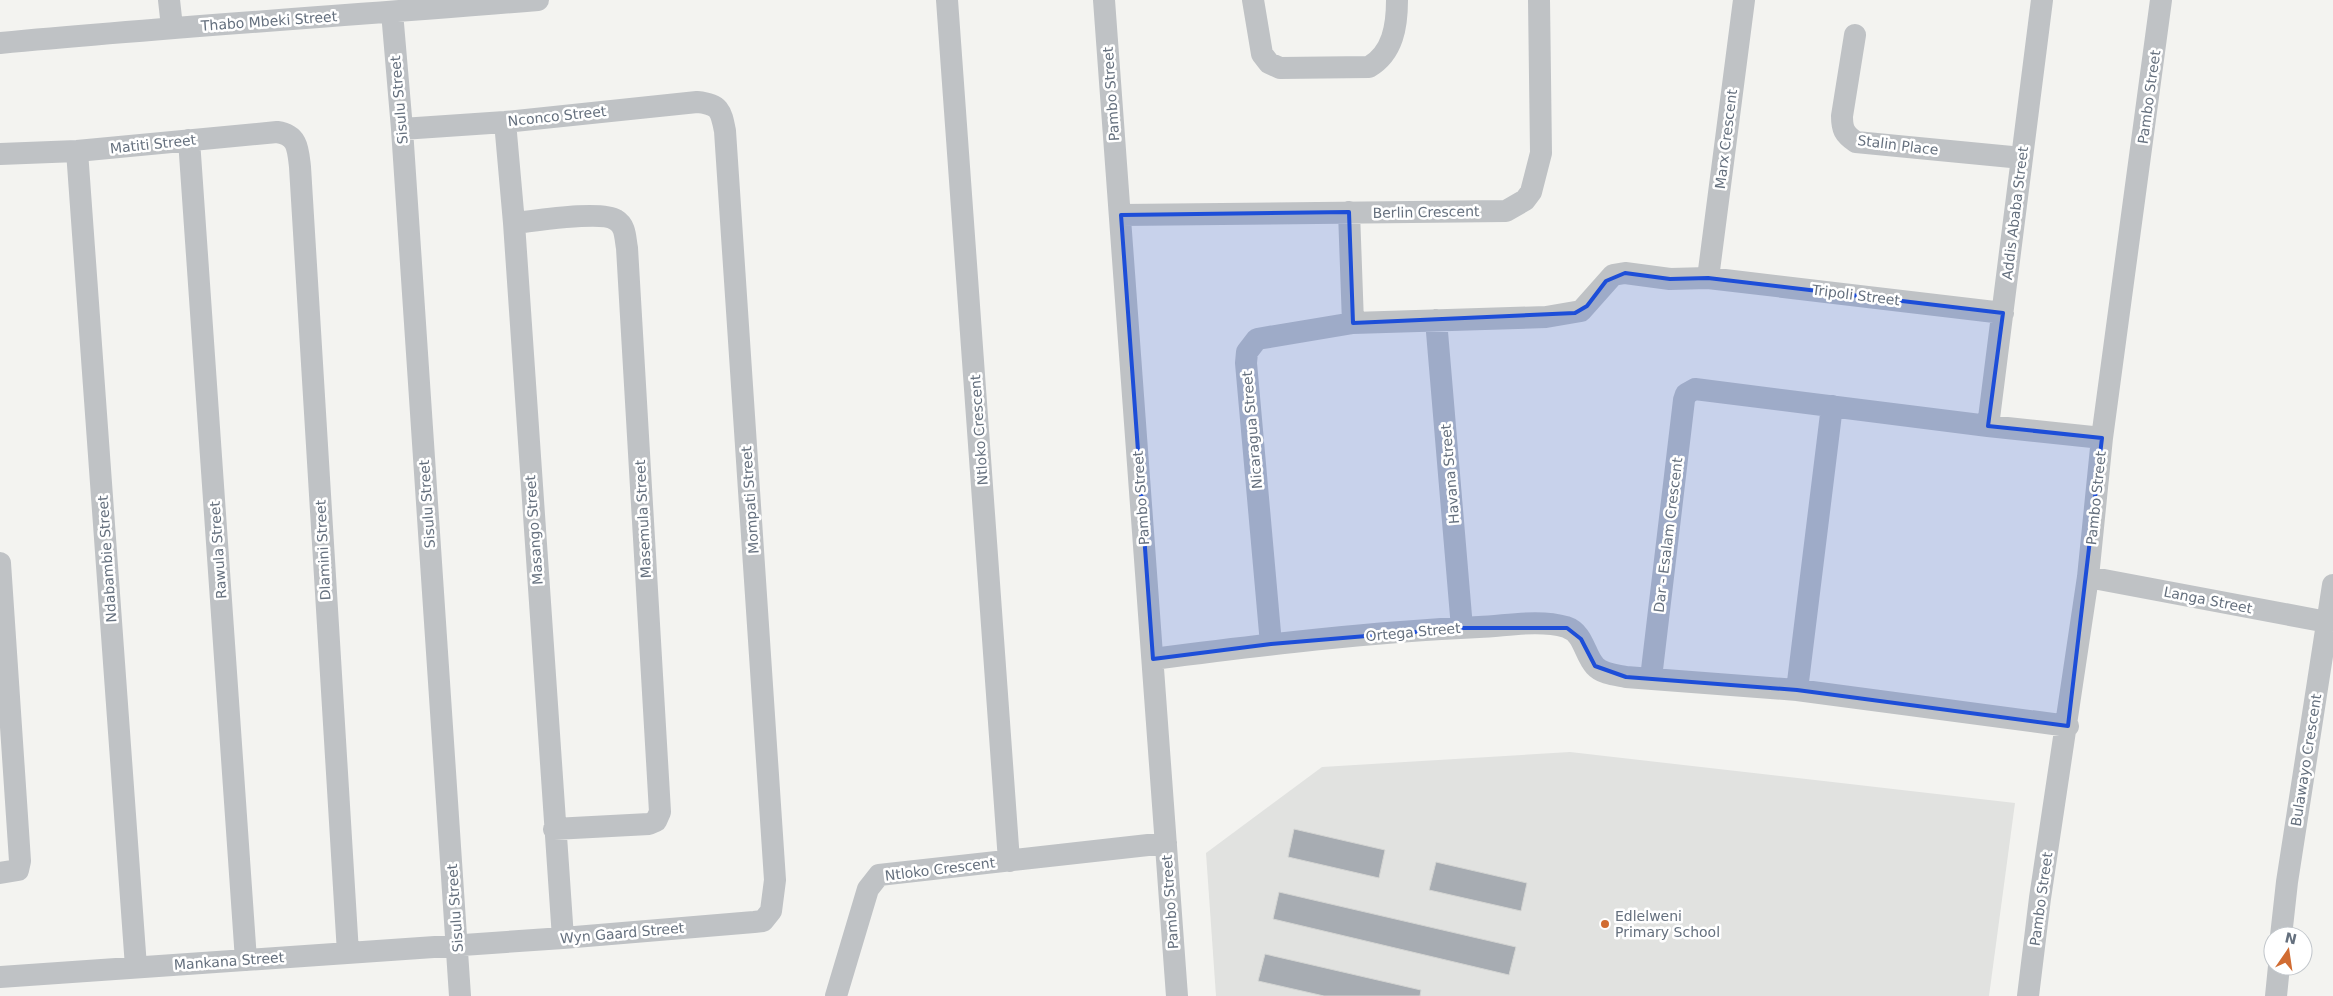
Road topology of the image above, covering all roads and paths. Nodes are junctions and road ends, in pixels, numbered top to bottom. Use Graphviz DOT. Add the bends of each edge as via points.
graph roads {
  1 [pos="169,0"];
  2 [pos="538,0"];
  3 [pos="947,0"];
  4 [pos="1104,0"];
  5 [pos="1253,0"];
  6 [pos="1397,0"];
  7 [pos="1539,0"];
  8 [pos="1744,0"];
  9 [pos="2042,0"];
  10 [pos="2161,0"];
  11 [pos="392,12"];
  12 [pos="172,27"];
  13 [pos="1855,35"];
  14 [pos="0,43"];
  15 [pos="712,104"];
  16 [pos="505,122"];
  17 [pos="402,129"];
  18 [pos="189,140"];
  19 [pos="298,147"];
  20 [pos="78,151"];
  21 [pos="0,154"];
  22 [pos="2022,158"];
  23 [pos="1348,212"];
  24 [pos="1121,215"];
  25 [pos="514,223"];
  26 [pos="1708,278"];
  27 [pos="2003,313"];
  28 [pos="1436,320"];
  29 [pos="1352,323"];
  30 [pos="1832,406"];
  31 [pos="1988,426"];
  32 [pos="2102,438"];
  33 [pos="0,563"];
  34 [pos="2088,577"];
  35 [pos="2333,585"];
  36 [pos="1,593"];
  37 [pos="2327,622"];
  38 [pos="1462,628"];
  39 [pos="1271,644"];
  40 [pos="1153,659"];
  41 [pos="1651,678"];
  42 [pos="1796,690"];
  43 [pos="2068,726"];
  44 [pos="554,829"];
  45 [pos="1166,843"];
  46 [pos="1009,861"];
  47 [pos="6,873"];
  48 [pos="773,900"];
  49 [pos="2283,926"];
  50 [pos="563,938"];
  51 [pos="457,945"];
  52 [pos="348,953"];
  53 [pos="246,960"];
  54 [pos="136,967"];
  55 [pos="2278,976"];
  56 [pos="0,977"];
  57 [pos="460,996"];
  58 [pos="836,996"];
  59 [pos="1177,996"];
  60 [pos="2028,996"];
  61 [pos="2276,996"];
  1 -- 12 [label="street"];
  2 -- 11 [label="street, Thabo Mbeki Street"];
  3 -- 46 [label="street, Ntloko Crescent"];
  4 -- 24 [label="street, Pambo Street"];
  5 -- 6 [label="street" via="1262,54 1269,63 1280,68 1369,67 1378,61 1393,37"];
  7 -- 23 [label="street, Berlin Crescent" via="1541,153 1531,192 1525,200 1506,211"];
  8 -- 26 [label="street, Marx Crescent"];
  9 -- 22 [label="street, Addis Ababa Street"];
  10 -- 32 [label="street, Pambo Street"];
  11 -- 12 [label="street, Thabo Mbeki Street"];
  11 -- 17 [label="street, Sisulu Street"];
  12 -- 14 [label="street, Thabo Mbeki Street"];
  13 -- 22 [label="street, Stalin Place" via="1842,116 1846,136 1856,142"];
  15 -- 16 [label="street, Nconco Street" via="697,102"];
  15 -- 48 [label="street, Mompati Street" via="721,112 725,131 775,880"];
  16 -- 17 [label="street, Nconco Street"];
  16 -- 25 [label="street, Masango Street"];
  17 -- 51 [label="street, Sisulu Street"];
  18 -- 19 [label="street, Matiti Street" via="277,132 287,133 295,139"];
  18 -- 20 [label="street, Matiti Street"];
  18 -- 53 [label="street, Rawula Street"];
  19 -- 52 [label="street, Dlamini Street"];
  20 -- 21 [label="street, Matiti Street"];
  20 -- 54 [label="street, Ndabambie Street"];
  22 -- 27 [label="street, Addis Ababa Street"];
  23 -- 24 [label="street, Berlin Crescent"];
  23 -- 29 [label="street"];
  24 -- 40 [label="street, Pambo Street"];
  25 -- 44 [label="street, Masango Street"];
  25 -- 44 [label="street, Masemula Street" via="607,217 616,219 624,227 627,248 660,812 656,821 649,824"];
  26 -- 27 [label="street, Tripoli Street"];
  26 -- 28 [label="street, Tripoli Street" via="1618,274 1606,281 1587,306 1575,313 1546,317"];
  27 -- 31 [label="street, Addis Ababa Street"];
  28 -- 29 [label="street, Nicaragua Street"];
  28 -- 38 [label="street, Havana Street"];
  29 -- 39 [label="street, Nicaragua Street" via="1257,339 1247,352"];
  30 -- 31 [label="street, Dar - Esalam Crescent"];
  30 -- 41 [label="street, Dar - Esalam Crescent" via="1695,389 1686,394"];
  30 -- 42 [label="street"];
  31 -- 32 [label="street, Dar - Esalam Crescent"];
  32 -- 34 [label="street, Pambo Street"];
  33 -- 36 [label="street"];
  34 -- 37 [label="street, Langa Street"];
  34 -- 43 [label="street, Pambo Street"];
  35 -- 37 [label="street, Bulawayo Crescent"];
  36 -- 47 [label="street" via="20,860 18,870"];
  37 -- 49 [label="street, Bulawayo Crescent"];
  38 -- 39 [label="street, Ortega Street"];
  38 -- 41 [label="street, Ortega Street" via="1548,624 1567,628 1581,639 1595,666 1626,677"];
  39 -- 40 [label="street, Ortega Street"];
  40 -- 45 [label="street, Pambo Street"];
  41 -- 42 [label="street"];
  42 -- 43 [label="street"];
  43 -- 60 [label="street, Pambo Street"];
  44 -- 50 [label="street, Masango Street"];
  45 -- 46 [label="street, Ntloko Crescent"];
  45 -- 59 [label="street, Pambo Street"];
  46 -- 58 [label="street, Ntloko Crescent" via="880,875 868,890"];
  48 -- 50 [label="street, Wyn Gaard Street" via="771,911 763,921"];
  50 -- 51 [label="street, Wyn Gaard Street"];
  51 -- 52 [label="street, Mankana Street"];
  51 -- 57 [label="street, Sisulu Street"];
  52 -- 53 [label="street, Mankana Street"];
  53 -- 54 [label="street, Mankana Street"];
  54 -- 56 [label="street, Mankana Street"];
  55 -- 61 [label="street"];
}
